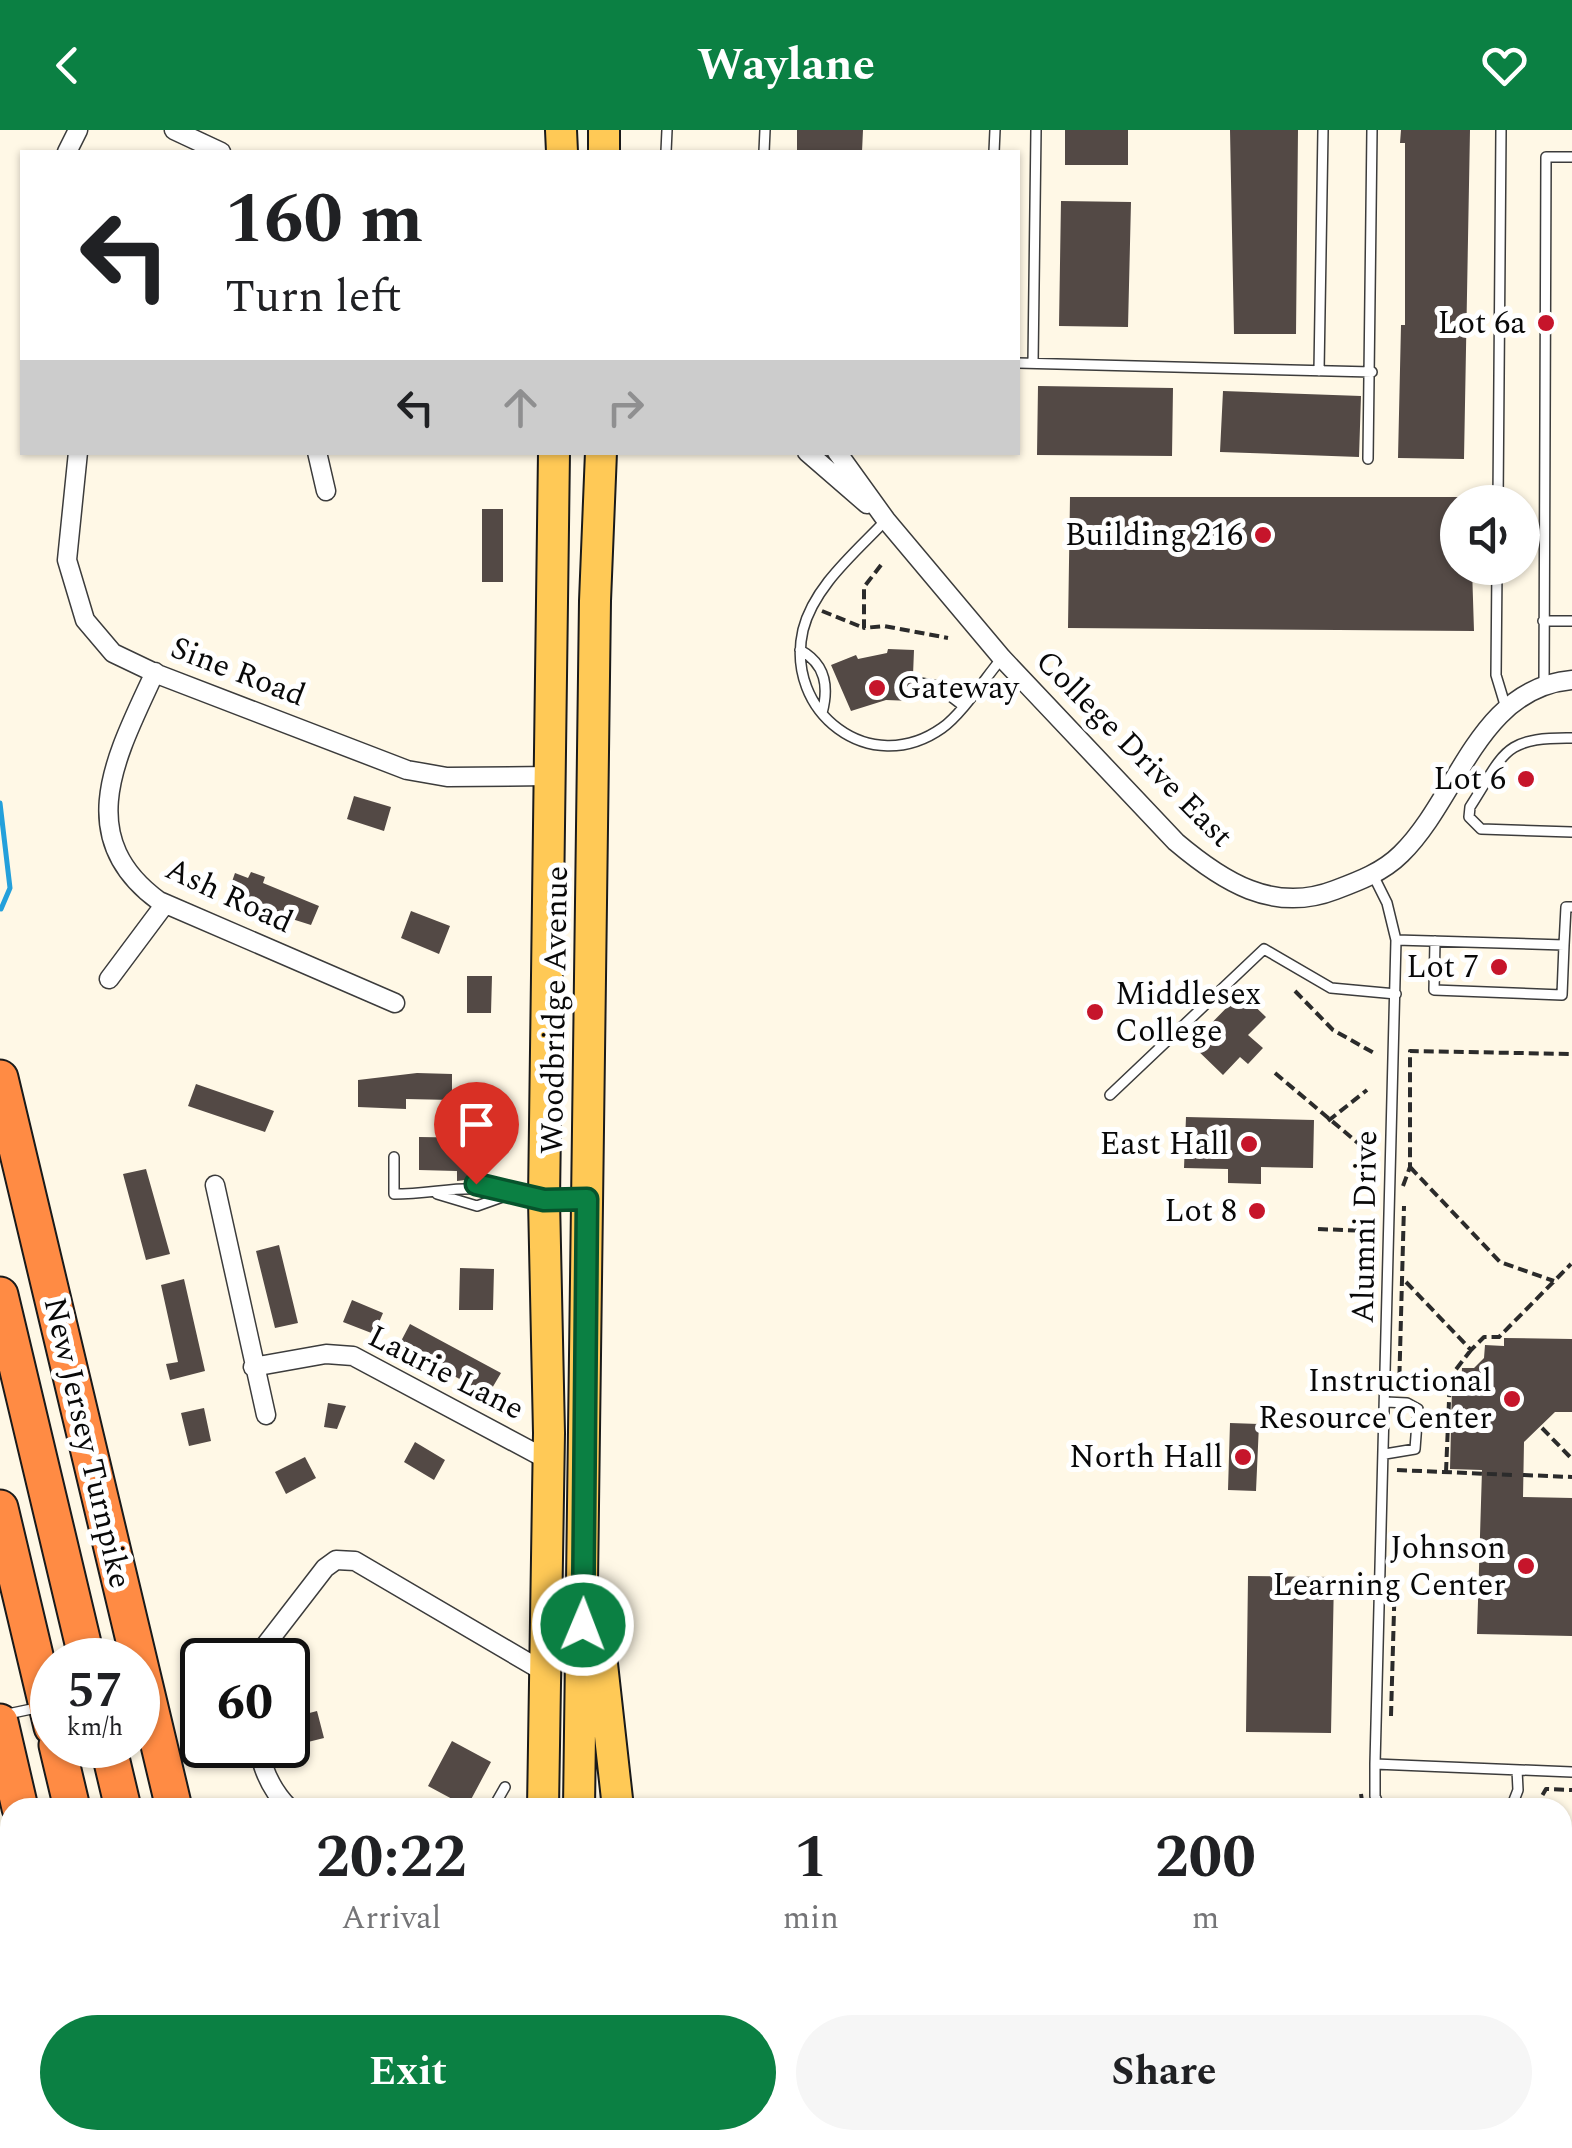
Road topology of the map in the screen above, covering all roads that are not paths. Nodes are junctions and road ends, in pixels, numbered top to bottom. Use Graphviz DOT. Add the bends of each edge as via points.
graph roads {
  1 [pos="174,130"];
  2 [pos="1036,130"];
  3 [pos="1323,130"];
  4 [pos="1372,130"];
  5 [pos="1501,130"];
  6 [pos="217,150"];
  7 [pos="1572,157"];
  8 [pos="1020,363"];
  9 [pos="1034,363"];
  10 [pos="1320,370"];
  11 [pos="1372,372"];
  12 [pos="78,455"];
  13 [pos="318,455"];
  14 [pos="554,455"];
  15 [pos="581,455"];
  16 [pos="600,455"];
  17 [pos="810,455"];
  18 [pos="839,455"];
  19 [pos="1368,459"];
  20 [pos="1498,485"];
  21 [pos="326,491"];
  22 [pos="886,520"];
  23 [pos="1497,585"];
  24 [pos="595,601"];
  25 [pos="1543,621"];
  26 [pos="1572,621"];
  27 [pos="800,650"];
  28 [pos="1002,658"];
  29 [pos="154,672"];
  30 [pos="1572,680"];
  31 [pos="920,683"];
  32 [pos="1544,686"];
  33 [pos="962,705"];
  34 [pos="1506,708"];
  35 [pos="822,713"];
  36 [pos="1572,738"];
  37 [pos="550,776"];
  38 [pos="1572,832"];
  39 [pos="1373,876"];
  40 [pos="166,904"];
  41 [pos="1572,907"];
  42 [pos="1396,940"];
  43 [pos="1434,941"];
  44 [pos="1564,945"];
  45 [pos="109,979"];
  46 [pos="1396,994"];
  47 [pos="395,1004"];
  48 [pos="0,1078"];
  49 [pos="1110,1095"];
  50 [pos="394,1156"];
  51 [pos="215,1184"];
  52 [pos="437,1194"];
  53 [pos="511,1194"];
  54 [pos="587,1199"];
  55 [pos="544,1200"];
  56 [pos="0,1294"];
  57 [pos="253,1367"];
  58 [pos="1386,1402"];
  59 [pos="266,1415"];
  60 [pos="1385,1454"];
  61 [pos="548,1460"];
  62 [pos="586,1474"];
  63 [pos="0,1508"];
  64 [pos="31,1638"];
  65 [pos="83,1638"];
  66 [pos="132,1638"];
  67 [pos="271,1638"];
  68 [pos="546,1672"];
  69 [pos="30,1717"];
  70 [pos="0,1719"];
  71 [pos="160,1752"];
  72 [pos="1375,1764"];
  73 [pos="62,1768"];
  74 [pos="113,1768"];
  75 [pos="264,1768"];
  76 [pos="1517,1770"];
  77 [pos="1572,1772"];
  78 [pos="505,1787"];
  79 [pos="18,1798"];
  80 [pos="70,1798"];
  81 [pos="121,1798"];
  82 [pos="171,1798"];
  83 [pos="282,1798"];
  84 [pos="499,1798"];
  85 [pos="543,1798"];
  86 [pos="579,1798"];
  87 [pos="615,1798"];
  88 [pos="1377,1798"];
  89 [pos="1515,1798"];
  1 -- 6 [label="street"];
  2 -- 9 [label="lane"];
  3 -- 10 [label="lane"];
  4 -- 11 [label="lane"];
  5 -- 20 [label="lane"];
  7 -- 25 [label="lane" via="1546,157"];
  8 -- 9 [label="lane"];
  9 -- 10 [label="lane"];
  10 -- 11 [label="lane"];
  11 -- 19 [label="lane"];
  12 -- 29 [label="street, Sine Road" via="67,560 73,592 85,620 113,652"];
  13 -- 21 [label="street"];
  14 -- 37 [label="main road, Woodbridge Avenue"];
  15 -- 24 [label="main road"];
  16 -- 24 [label="main road, Woodbridge Avenue"];
  17 -- 22 [label="street"];
  18 -- 22 [label="street, College Drive East"];
  22 -- 27 [label="lane" via="818,594"];
  22 -- 28 [label="street, College Drive East"];
  23 -- 34 [label="lane" via="1496,675"];
  24 -- 54 [label="main road, Woodbridge Avenue"];
  25 -- 26 [label="lane"];
  25 -- 32 [label="lane"];
  27 -- 35 [label="lane" via="801,672"];
  27 -- 35 [label="lane" via="817,663 827,684"];
  28 -- 33 [label="lane"];
  28 -- 39 [label="street, College Drive East" via="1176,842 1237,887 1302,897"];
  29 -- 37 [label="street, Sine Road" via="407,770 447,777"];
  29 -- 40 [label="street, Ash Road" via="108,790 109,829 132,882"];
  30 -- 32 [label="street, College Drive East"];
  31 -- 33 [label="lane" via="938,686"];
  32 -- 34 [label="street, College Drive East"];
  33 -- 35 [label="lane" via="945,727 916,741 885,745 838,732"];
  34 -- 39 [label="street, College Drive East" via="1419,832"];
  36 -- 38 [label="lane" via="1532,737 1512,747 1469,817 1481,828"];
  37 -- 55 [label="main road, Woodbridge Avenue"];
  39 -- 42 [label="lane, Alumni Drive"];
  40 -- 45 [label="street"];
  40 -- 47 [label="street, Ash Road"];
  41 -- 44 [label="lane" via="1566,906"];
  42 -- 43 [label="lane"];
  42 -- 46 [label="lane, Alumni Drive"];
  43 -- 44 [label="lane"];
  43 -- 44 [label="lane" via="1434,990 1562,995"];
  46 -- 49 [label="lane" via="1331,988 1264,949"];
  46 -- 58 [label="lane, Alumni Drive"];
  48 -- 66 [label="highway, New Jersey Turnpike"];
  50 -- 52 [label="lane" via="394,1194"];
  51 -- 57 [label="street"];
  52 -- 53 [label="lane" via="476,1184"];
  52 -- 53 [label="lane" via="477,1206"];
  53 -- 55 [label="lane"];
  54 -- 55 [label="lane"];
  54 -- 62 [label="main road, Woodbridge Avenue"];
  55 -- 61 [label="main road, Woodbridge Avenue"];
  56 -- 65 [label="highway, New Jersey Turnpike"];
  57 -- 59 [label="street"];
  57 -- 61 [label="street, Laurie Lane" via="353,1356"];
  58 -- 60 [label="lane, Alumni Drive"];
  58 -- 60 [label="lane" via="1418,1409 1416,1449"];
  60 -- 72 [label="lane, Alumni Drive"];
  61 -- 68 [label="main road, Woodbridge Avenue"];
  62 -- 86 [label="main road, Woodbridge Avenue"];
  62 -- 87 [label="main road"];
  63 -- 64 [label="highway"];
  67 -- 68 [label="street" via="324,1568 336,1560 356,1561"];
  68 -- 85 [label="main road, Woodbridge Avenue"];
  69 -- 70 [label="lane"];
  70 -- 79 [label="highway"];
  71 -- 82 [label="highway, New Jersey Turnpike"];
  72 -- 76 [label="lane"];
  72 -- 88 [label="lane, Alumni Drive"];
  73 -- 80 [label="highway"];
  74 -- 81 [label="highway"];
  75 -- 83 [label="street"];
  76 -- 77 [label="lane"];
  76 -- 89 [label="lane"];
  78 -- 84 [label="lane"];
}
